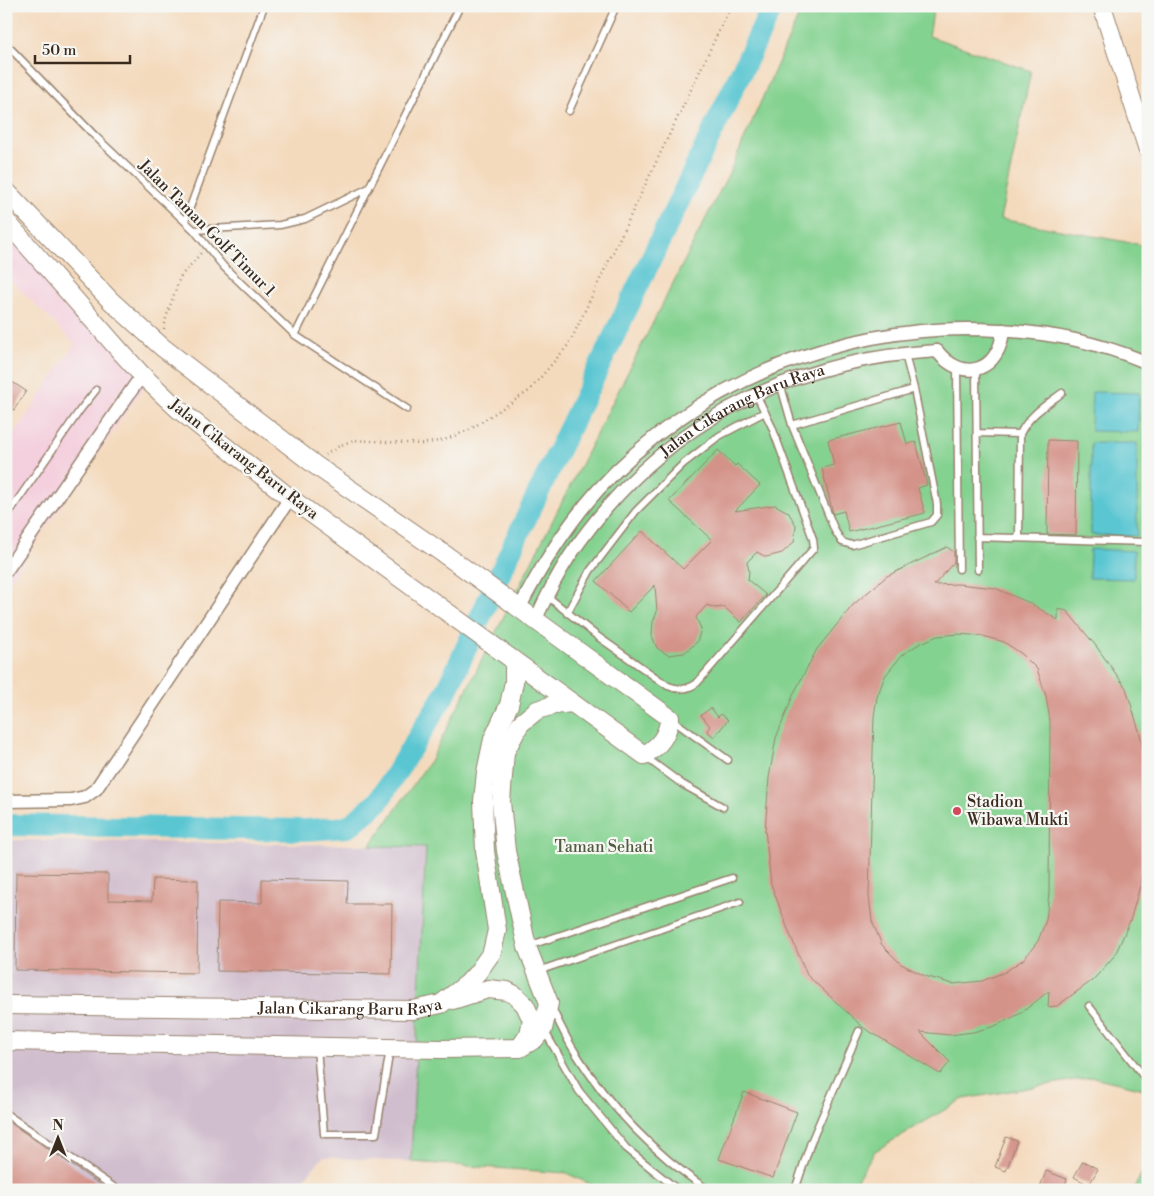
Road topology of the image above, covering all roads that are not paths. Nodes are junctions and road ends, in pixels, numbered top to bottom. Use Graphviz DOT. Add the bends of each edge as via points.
graph roads {
  1 [pos="264,6"];
  2 [pos="460,6"];
  3 [pos="616,6"];
  4 [pos="1102,6"];
  5 [pos="6,44"];
  6 [pos="569,111"];
  7 [pos="1148,150"];
  8 [pos="369,188"];
  9 [pos="6,191"];
  10 [pos="6,221"];
  11 [pos="185,221"];
  12 [pos="194,230"];
  13 [pos="936,329"];
  14 [pos="1003,330"];
  15 [pos="295,335"];
  16 [pos="937,352"];
  17 [pos="905,353"];
  18 [pos="1148,364"];
  19 [pos="957,368"];
  20 [pos="976,369"];
  21 [pos="142,375"];
  22 [pos="780,384"];
  23 [pos="914,389"];
  24 [pos="96,390"];
  25 [pos="1062,393"];
  26 [pos="756,394"];
  27 [pos="407,409"];
  28 [pos="765,412"];
  29 [pos="792,425"];
  30 [pos="977,433"];
  31 [pos="1020,434"];
  32 [pos="290,498"];
  33 [pos="6,517"];
  34 [pos="977,537"];
  35 [pos="1019,538"];
  36 [pos="1148,542"];
  37 [pos="959,569"];
  38 [pos="978,570"];
  39 [pos="6,571"];
  40 [pos="547,596"];
  41 [pos="518,608"];
  42 [pos="568,613"];
  43 [pos="535,621"];
  44 [pos="514,662"];
  45 [pos="572,703"];
  46 [pos="670,718"];
  47 [pos="644,755"];
  48 [pos="728,760"];
  49 [pos="6,801"];
  50 [pos="723,807"];
  51 [pos="732,878"];
  52 [pos="740,902"];
  53 [pos="527,947"];
  54 [pos="536,972"];
  55 [pos="549,1003"];
  56 [pos="6,1004"];
  57 [pos="441,1004"];
  58 [pos="1089,1006"];
  59 [pos="543,1029"];
  60 [pos="859,1031"];
  61 [pos="6,1040"];
  62 [pos="317,1046"];
  63 [pos="390,1048"];
  64 [pos="520,1048"];
  65 [pos="1148,1082"];
  66 [pos="6,1114"];
  67 [pos="118,1190"];
  68 [pos="678,1190"];
  69 [pos="708,1190"];
  70 [pos="795,1190"];
  1 -- 11 [label="lane"];
  2 -- 8 [label="lane"];
  3 -- 6 [label="lane"];
  4 -- 7 [label="main road"];
  5 -- 11 [label="lane, Jalan Taman Golf Timur 1" via="95,136"];
  8 -- 12 [label="lane" via="305,219 280,225"];
  8 -- 15 [label="lane"];
  9 -- 41 [label="main road" via="111,300 162,347 315,465"];
  10 -- 21 [label="main road, Jalan Cikarang Baru Raya"];
  11 -- 12 [label="lane, Jalan Taman Golf Timur 1"];
  12 -- 15 [label="lane, Jalan Taman Golf Timur 1" via="223,266"];
  13 -- 14 [label="street, Jalan Cikarang Baru Raya"];
  13 -- 16 [label="street"];
  13 -- 41 [label="street, Jalan Cikarang Baru Raya" via="889,334 796,358 752,376 677,420 632,456 598,490 568,527"];
  14 -- 18 [label="street, Jalan Cikarang Baru Raya" via="1077,339"];
  14 -- 20 [label="street" via="997,355"];
  15 -- 27 [label="lane, Jalan Taman Golf Timur 1"];
  16 -- 17 [label="street, Jalan Cikarang Baru Raya"];
  16 -- 19 [label="street"];
  17 -- 22 [label="street, Jalan Cikarang Baru Raya" via="841,364"];
  17 -- 23 [label="lane"];
  19 -- 20 [label="street"];
  19 -- 37 [label="lane"];
  20 -- 30 [label="lane"];
  21 -- 32 [label="main road, Jalan Cikarang Baru Raya"];
  21 -- 39 [label="street"];
  22 -- 26 [label="street, Jalan Cikarang Baru Raya"];
  22 -- 29 [label="lane"];
  23 -- 29 [label="lane"];
  23 -- 29 [label="lane" via="937,504 937,515 931,522 852,544 842,542"];
  24 -- 33 [label="lane"];
  25 -- 31 [label="lane" via="1037,412"];
  26 -- 28 [label="lane"];
  26 -- 40 [label="street, Jalan Cikarang Baru Raya" via="718,414 650,463 587,532"];
  28 -- 42 [label="lane" via="719,436 683,464 636,511 590,571"];
  28 -- 42 [label="lane" via="814,548 697,683 691,688 668,686"];
  30 -- 31 [label="lane"];
  30 -- 34 [label="lane"];
  31 -- 35 [label="lane"];
  32 -- 44 [label="main road, Jalan Cikarang Baru Raya"];
  32 -- 49 [label="street" via="96,789 85,797 71,800"];
  34 -- 35 [label="lane"];
  34 -- 38 [label="lane"];
  35 -- 36 [label="lane"];
  40 -- 42 [label="lane"];
  40 -- 43 [label="street, Jalan Cikarang Baru Raya"];
  41 -- 43 [label="main road"];
  43 -- 46 [label="main road"];
  44 -- 45 [label="main road, Jalan Cikarang Baru Raya"];
  44 -- 57 [label="main road, Jalan Cikarang Baru Raya" via="509,705 493,739 483,801 485,851 497,930 492,952 478,972"];
  45 -- 47 [label="main road, Jalan Cikarang Baru Raya"];
  45 -- 53 [label="main road" via="537,710 520,724 505,752 501,802 506,852"];
  46 -- 47 [label="main road" via="663,741"];
  46 -- 48 [label="lane"];
  47 -- 50 [label="lane, Jalan Cikarang Baru Raya" via="682,784"];
  51 -- 53 [label="lane"];
  52 -- 54 [label="lane"];
  53 -- 54 [label="main road"];
  54 -- 55 [label="main road"];
  55 -- 59 [label="main road"];
  55 -- 69 [label="lane" via="575,1052 606,1097 644,1138"];
  56 -- 57 [label="main road, Jalan Cikarang Baru Raya" via="413,1010"];
  57 -- 64 [label="main road" via="488,989 515,995 526,1005 532,1020 529,1034"];
  58 -- 65 [label="lane"];
  59 -- 64 [label="main road" via="535,1039"];
  59 -- 68 [label="lane" via="579,1091 626,1148"];
  60 -- 70 [label="lane" via="811,1142"];
  61 -- 62 [label="main road"];
  62 -- 63 [label="main road"];
  62 -- 63 [label="lane" via="324,1134 376,1134"];
  63 -- 64 [label="main road"];
  66 -- 67 [label="lane"];
}
